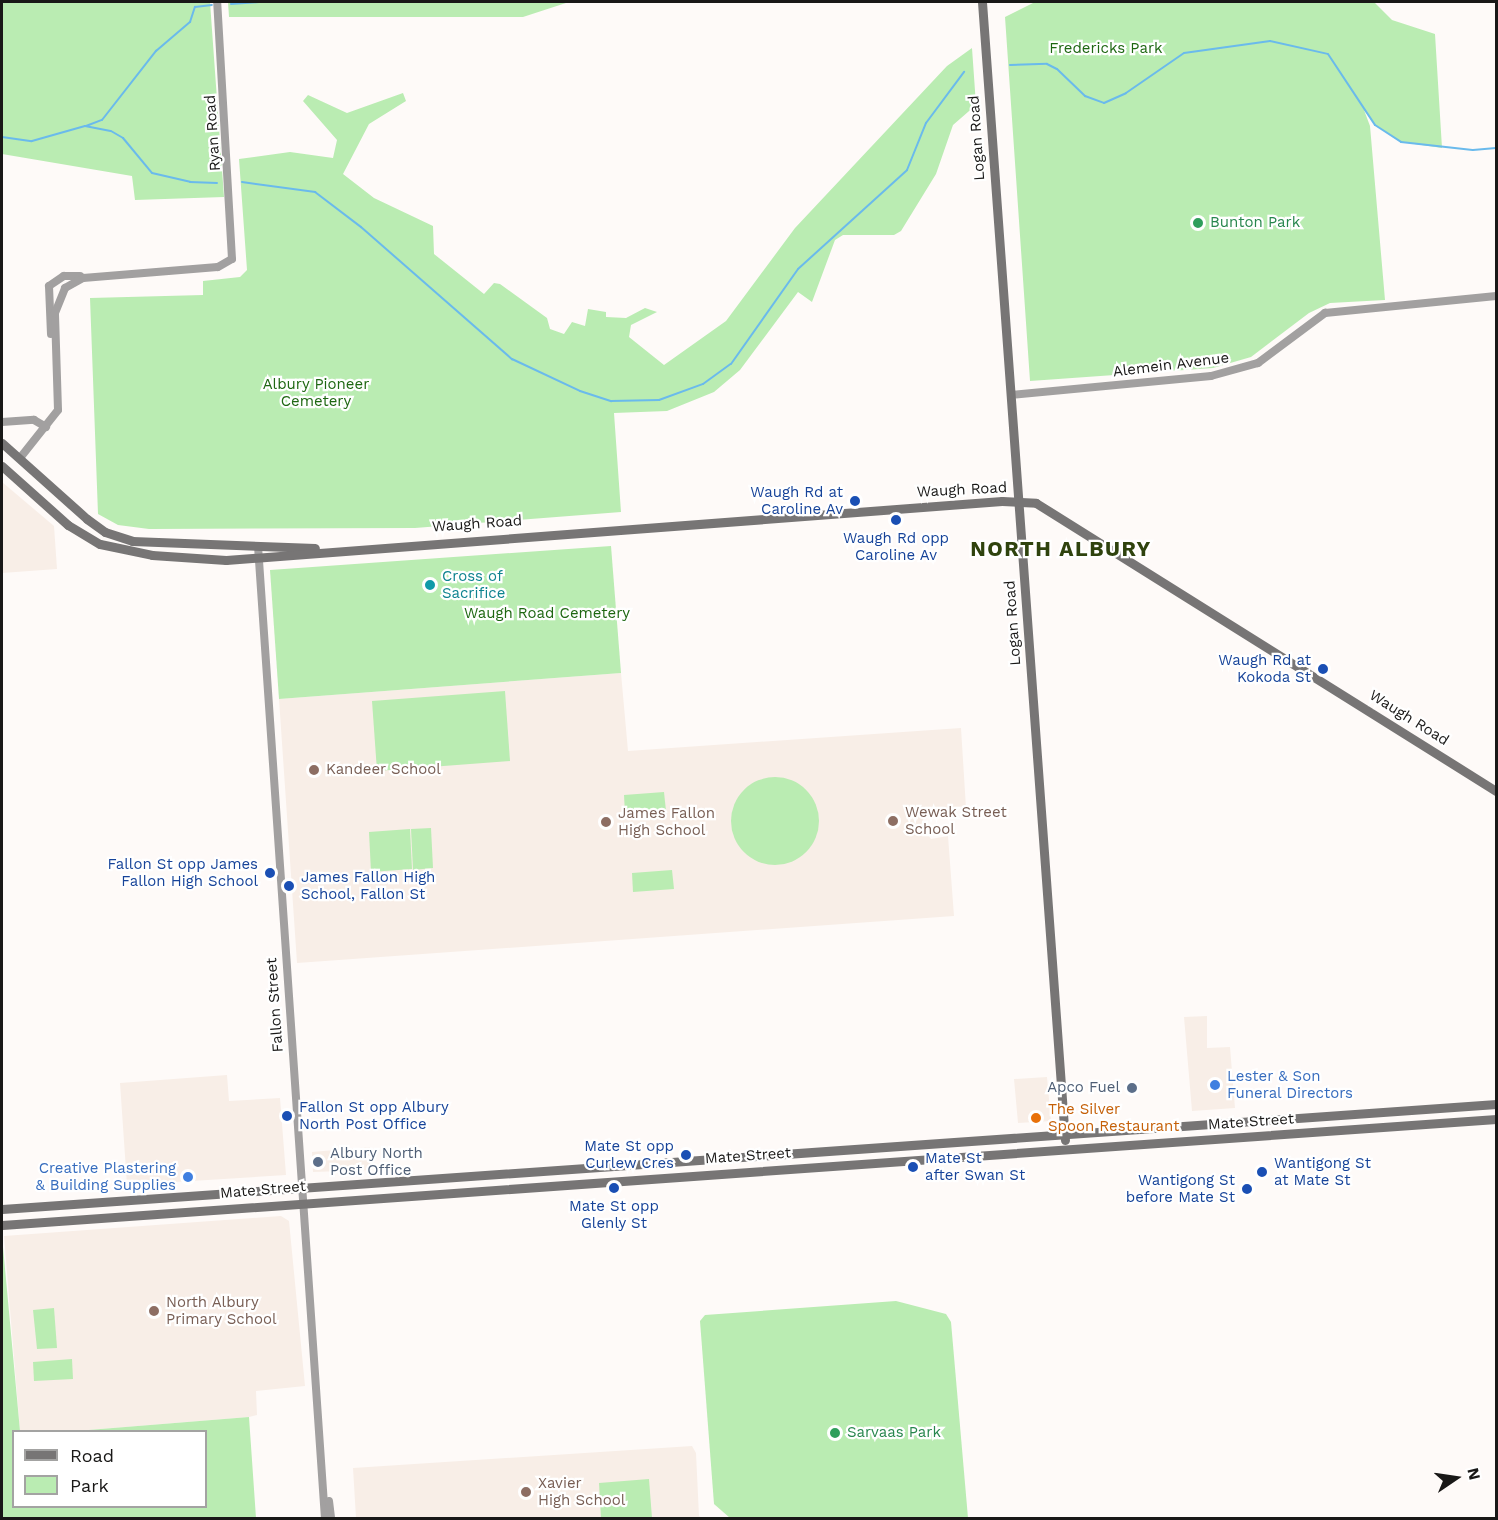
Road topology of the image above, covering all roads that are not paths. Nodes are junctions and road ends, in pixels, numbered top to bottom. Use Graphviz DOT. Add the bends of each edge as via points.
graph roads {
  1 [pos="217,2"];
  2 [pos="982,2"];
  3 [pos="89,277"];
  4 [pos="1497,296"];
  5 [pos="56,358"];
  6 [pos="1011,395"];
  7 [pos="2,422"];
  8 [pos="46,427"];
  9 [pos="2,444"];
  10 [pos="20,458"];
  11 [pos="5,469"];
  12 [pos="1019,502"];
  13 [pos="258,546"];
  14 [pos="347,549"];
  15 [pos="257,559"];
  16 [pos="1497,791"];
  17 [pos="1497,1104"];
  18 [pos="1497,1119"];
  19 [pos="1065,1134"];
  20 [pos="1065,1148"];
  21 [pos="300,1188"];
  22 [pos="302,1203"];
  23 [pos="2,1209"];
  24 [pos="2,1225"];
  25 [pos="323,1462"];
  26 [pos="325,1518"];
  27 [pos="331,1518"];
  1 -- 3 [label="street, Ryan Road" via="234,244 230,262 218,267"];
  2 -- 6 [label="main road, Logan Road"];
  3 -- 5 [label="street" via="64,288 56,307"];
  3 -- 5 [label="street" via="57,279 49,286 46,297"];
  4 -- 6 [label="street, Alemein Avenue" via="1325,313 1258,363 1211,376"];
  5 -- 8 [label="street" via="58,406"];
  6 -- 12 [label="main road, Logan Road"];
  7 -- 8 [label="street" via="34,420"];
  8 -- 10 [label="street"];
  9 -- 10 [label="main road, Waugh Road"];
  10 -- 11 [label="main road"];
  10 -- 13 [label="main road, Waugh Road" via="105,532 157,544"];
  11 -- 15 [label="main road, Waugh Road" via="68,525 100,544 152,555"];
  12 -- 14 [label="main road, Waugh Road"];
  12 -- 16 [label="main road, Waugh Road" via="1050,508"];
  12 -- 19 [label="main road, Logan Road"];
  13 -- 14 [label="main road, Waugh Road"];
  13 -- 15 [label="street, Fallon Street"];
  14 -- 15 [label="main road, Waugh Road"];
  15 -- 21 [label="street, Fallon Street"];
  17 -- 19 [label="main road, Mate Street"];
  18 -- 20 [label="main road, Mate Street"];
  19 -- 20 [label="main road, Logan Road"];
  19 -- 21 [label="main road, Mate Street"];
  20 -- 22 [label="main road, Mate Street"];
  21 -- 22 [label="street, Fallon Street"];
  21 -- 23 [label="main road, Mate Street"];
  22 -- 24 [label="main road, Mate Street"];
  22 -- 25 [label="street, Fallon Street"];
  25 -- 26 [label="street, Fallon Street"];
  25 -- 27 [label="street, Fallon Street"];
}
